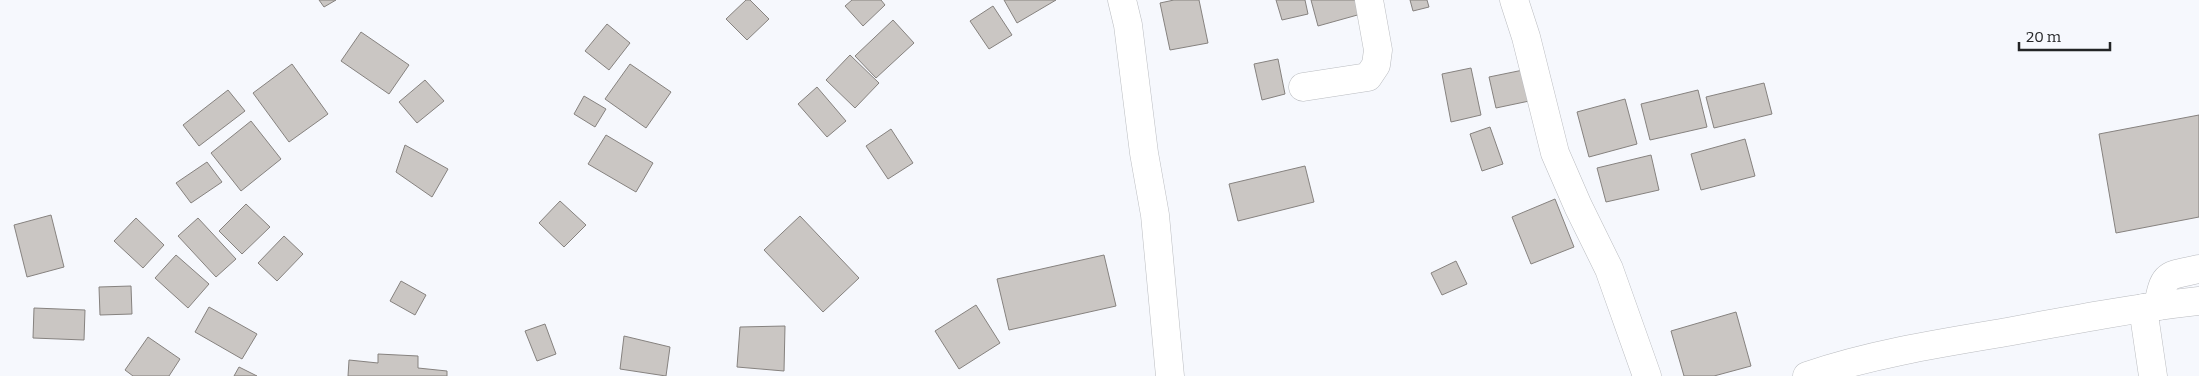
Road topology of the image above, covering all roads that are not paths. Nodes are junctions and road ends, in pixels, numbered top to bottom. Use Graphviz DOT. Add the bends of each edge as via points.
graph roads {
  1 [pos="1122,0"];
  2 [pos="1369,0"];
  3 [pos="1514,0"];
  4 [pos="1302,87"];
  5 [pos="2199,269"];
  6 [pos="2199,301"];
  7 [pos="2150,307"];
  8 [pos="1170,376"];
  9 [pos="1647,376"];
  10 [pos="1807,376"];
  11 [pos="2153,376"];
  1 -- 8 [label="street" via="1155,215"];
  2 -- 4 [label="street" via="1378,50 1376,65 1368,77"];
  3 -- 9 [label="street" via="1555,154 1609,269"];
  5 -- 7 [label="street" via="2172,275 2162,283"];
  6 -- 7 [label="street"];
  7 -- 10 [label="street" via="1950,342"];
  7 -- 11 [label="street"];
}
